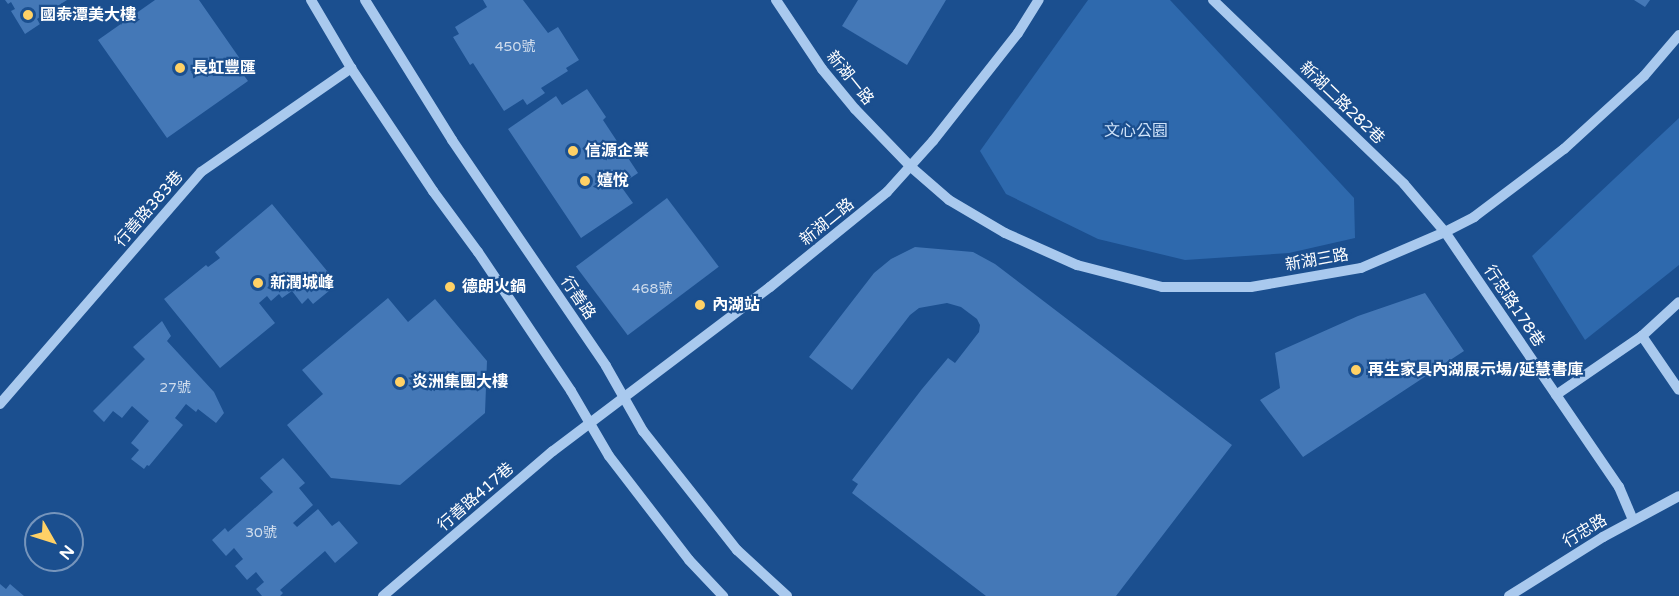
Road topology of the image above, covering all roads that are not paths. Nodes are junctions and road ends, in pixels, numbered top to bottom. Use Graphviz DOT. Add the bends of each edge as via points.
graph roads {
  1 [pos="311,0"];
  2 [pos="365,0"];
  3 [pos="776,0"];
  4 [pos="1039,0"];
  5 [pos="1213,0"];
  6 [pos="1679,36"];
  7 [pos="351,68"];
  8 [pos="911,167"];
  9 [pos="1445,232"];
  10 [pos="1679,302"];
  11 [pos="1642,336"];
  12 [pos="1679,390"];
  13 [pos="1556,395"];
  14 [pos="624,398"];
  15 [pos="0,404"];
  16 [pos="590,422"];
  17 [pos="1679,496"];
  18 [pos="1633,520"];
  19 [pos="383,596"];
  20 [pos="723,596"];
  21 [pos="787,596"];
  22 [pos="1509,596"];
  1 -- 7 [label="street"];
  2 -- 14 [label="street, 行善路" via="452,140"];
  3 -- 8 [label="street, 新湖一路" via="822,69"];
  4 -- 8 [label="street, 新湖二路" via="1018,33"];
  5 -- 9 [label="street, 新湖二路282巷" via="1404,184"];
  6 -- 9 [label="street, 新湖三路" via="1644,76 1563,149 1474,217"];
  7 -- 15 [label="street, 行善路383巷" via="201,172"];
  7 -- 16 [label="street"];
  8 -- 9 [label="street, 新湖三路" via="949,200 1005,233 1077,265 1162,287 1251,287 1361,268"];
  8 -- 14 [label="street, 新湖二路" via="887,192 770,287"];
  9 -- 13 [label="street, 行忠路178巷"];
  10 -- 11 [label="street"];
  11 -- 12 [label="street"];
  11 -- 13 [label="street"];
  13 -- 18 [label="street, 行忠路178巷" via="1619,487"];
  14 -- 16 [label="street, 新湖二路"];
  14 -- 21 [label="street, 行善路" via="643,431 737,550"];
  16 -- 19 [label="street, 行善路417巷"];
  16 -- 20 [label="street" via="609,456 689,560"];
  17 -- 18 [label="street, 行忠路"];
  18 -- 22 [label="street, 行忠路"];
}
